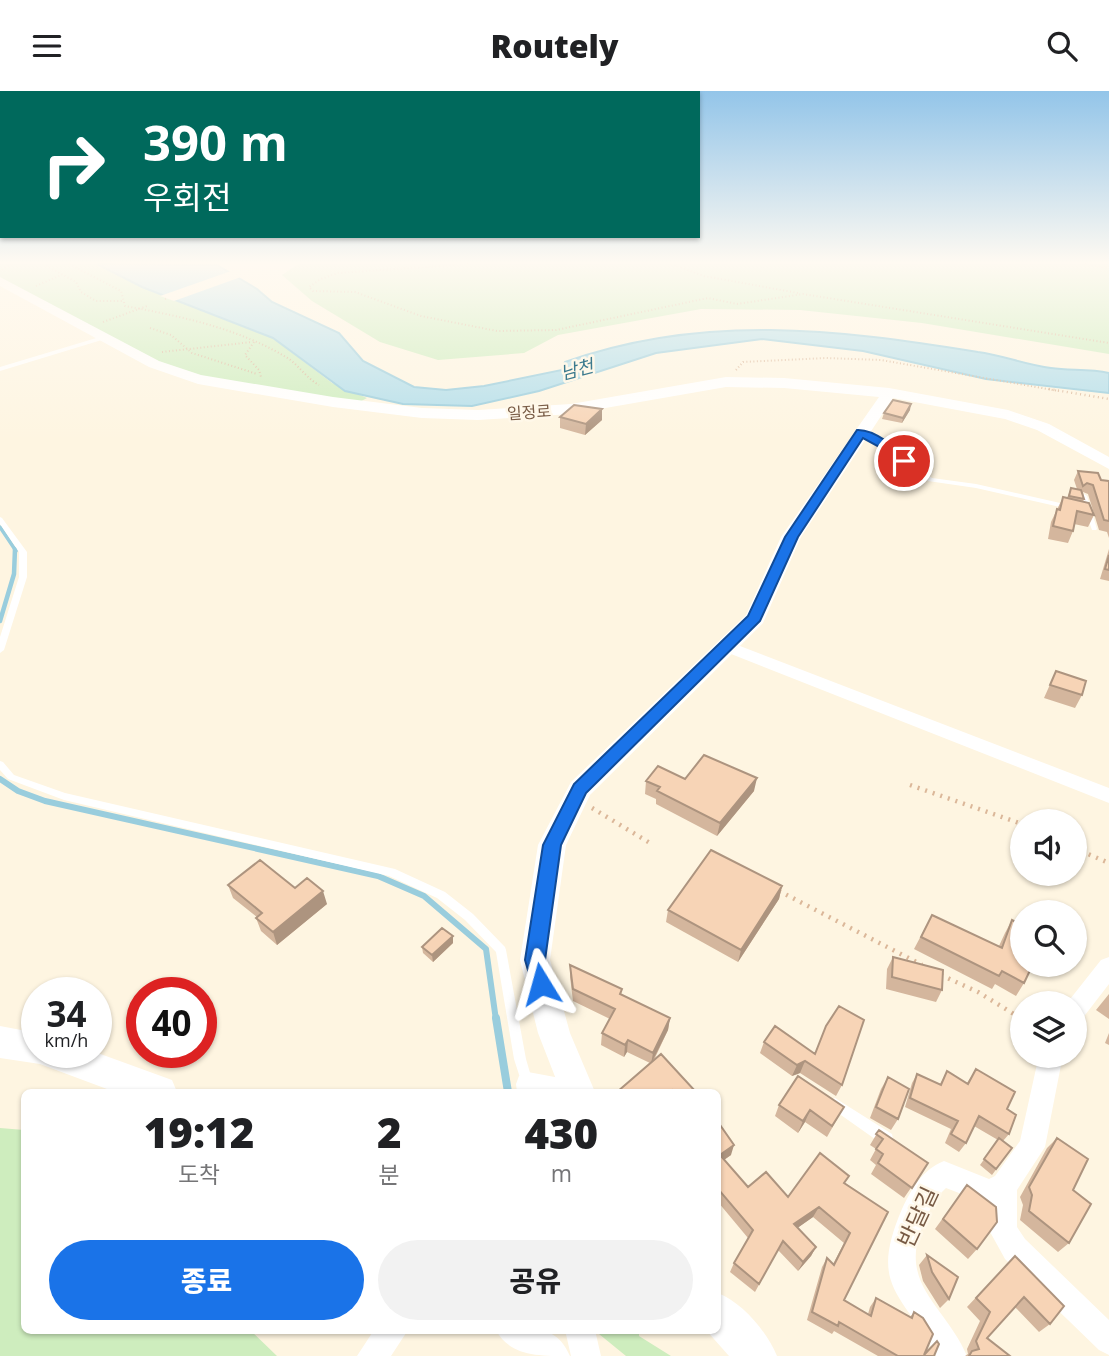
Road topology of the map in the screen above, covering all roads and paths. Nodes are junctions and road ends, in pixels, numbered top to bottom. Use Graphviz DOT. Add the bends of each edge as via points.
graph roads {
  1 [pos="78,323"];
  2 [pos="101,323"];
  3 [pos="205,323"];
  4 [pos="457,323"];
  5 [pos="589,323"];
  6 [pos="984,323"];
  7 [pos="87,328"];
  8 [pos="150,328"];
  9 [pos="103,338"];
  10 [pos="254,342"];
  11 [pos="1109,343"];
  12 [pos="186,349"];
  13 [pos="160,352"];
  14 [pos="0,369"];
  15 [pos="260,375"];
  16 [pos="269,377"];
  17 [pos="726,382"];
  18 [pos="256,384"];
  19 [pos="889,393"];
  20 [pos="1109,399"];
  21 [pos="355,405"];
  22 [pos="861,433"];
  23 [pos="1109,464"];
  24 [pos="1084,496"];
  25 [pos="1089,512"];
  26 [pos="0,519"];
  27 [pos="1094,529"];
  28 [pos="727,646"];
  29 [pos="0,650"];
  30 [pos="0,765"];
  31 [pos="910,785"];
  32 [pos="1109,796"];
  33 [pos="575,797"];
  34 [pos="1010,820"];
  35 [pos="650,843"];
  36 [pos="1087,854"];
  37 [pos="1109,863"];
  38 [pos="778,890"];
  39 [pos="926,967"];
  40 [pos="1109,967"];
  41 [pos="937,973"];
  42 [pos="1087,995"];
  43 [pos="1010,1012"];
  44 [pos="0,1042"];
  45 [pos="21,1046"];
  46 [pos="95,1068"];
  47 [pos="1048,1068"];
  48 [pos="529,1088"];
  49 [pos="152,1089"];
  50 [pos="577,1089"];
  51 [pos="822,1096"];
  52 [pos="904,1150"];
  53 [pos="1004,1186"];
  54 [pos="721,1316"];
  55 [pos="390,1334"];
  56 [pos="521,1334"];
  57 [pos="581,1334"];
  58 [pos="1109,1341"];
  59 [pos="372,1356"];
  60 [pos="550,1356"];
  61 [pos="586,1356"];
  62 [pos="756,1356"];
  63 [pos="952,1356"];
  1 -- 7 [label="street, 일정로"];
  2 -- 7 [label="path"];
  3 -- 10 [label="path"];
  4 -- 5 [label="path" via="497,331 556,330"];
  6 -- 11 [label="path"];
  7 -- 9 [label="street, 일정로"];
  8 -- 12 [label="path" via="171,335"];
  9 -- 14 [label="lane"];
  9 -- 21 [label="street, 일정로" via="154,364 198,379"];
  10 -- 12 [label="path"];
  10 -- 15 [label="path" via="245,355"];
  10 -- 21 [label="path" via="288,358 308,379"];
  12 -- 13 [label="path"];
  12 -- 15 [label="path"];
  15 -- 16 [label="path"];
  15 -- 18 [label="path"];
  17 -- 19 [label="street, 일정로"];
  17 -- 20 [label="path" via="743,362 881,360"];
  17 -- 21 [label="street, 일정로" via="613,403 531,412 422,413"];
  19 -- 22 [label="street"];
  19 -- 23 [label="street, 일정로" via="1009,415 1044,427"];
  22 -- 25 [label="lane" via="930,480"];
  22 -- 28 [label="street" via="791,537 755,618"];
  24 -- 25 [label="lane"];
  25 -- 27 [label="lane"];
  26 -- 29 [label="lane" via="23,552 23,577"];
  28 -- 32 [label="street"];
  28 -- 33 [label="street"];
  30 -- 48 [label="lane" via="12,777 64,796 391,872 441,895 501,950"];
  31 -- 34 [label="path"];
  33 -- 35 [label="path"];
  33 -- 50 [label="street" via="552,845 535,960 554,1033"];
  36 -- 37 [label="path"];
  38 -- 39 [label="path"];
  40 -- 42 [label="street"];
  41 -- 43 [label="path"];
  44 -- 45 [label="street"];
  46 -- 49 [label="street"];
  47 -- 53 [label="street" via="1032,1147"];
  51 -- 52 [label="lane"];
  53 -- 58 [label="street" via="1003,1230 1015,1249"];
  53 -- 63 [label="street, 반달길" via="989,1192 936,1173 909,1224 900,1256 901,1278"];
  54 -- 62 [label="street"];
  55 -- 59 [label="street"];
  56 -- 60 [label="street"];
  57 -- 61 [label="street"];
}
